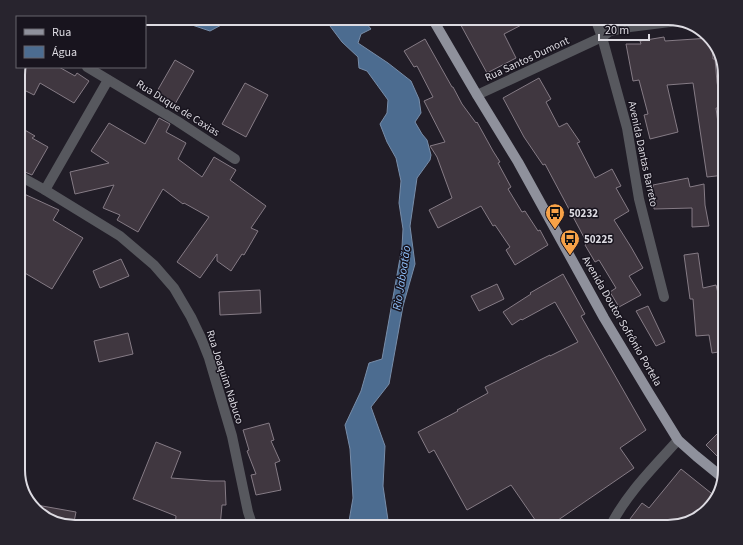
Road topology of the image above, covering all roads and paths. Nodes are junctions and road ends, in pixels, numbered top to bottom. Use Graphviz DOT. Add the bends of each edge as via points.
graph roads {
  1 [pos="436,25"];
  2 [pos="598,25"];
  3 [pos="646,25"];
  4 [pos="602,37"];
  5 [pos="89,68"];
  6 [pos="108,80"];
  7 [pos="477,95"];
  8 [pos="235,159"];
  9 [pos="25,179"];
  10 [pos="45,190"];
  11 [pos="664,297"];
  12 [pos="678,440"];
  13 [pos="718,474"];
  14 [pos="250,520"];
  15 [pos="614,520"];
  1 -- 7 [label="main road, Avenida Doutor Sofrônio Portela"];
  2 -- 4 [label="street, Avenida Dantas Barreto"];
  3 -- 4 [label="street, Rua Santos Dumont" via="610,31"];
  4 -- 7 [label="street, Rua Santos Dumont"];
  4 -- 11 [label="street, Avenida Dantas Barreto" via="627,128 639,199"];
  5 -- 6 [label="street, Rua Duque de Caxias"];
  6 -- 8 [label="street, Rua Duque de Caxias"];
  6 -- 10 [label="street"];
  7 -- 12 [label="main road, Avenida Doutor Sofrônio Portela" via="518,162 604,318"];
  9 -- 10 [label="street, Rua Joaquim Nabuco"];
  10 -- 14 [label="street, Rua Joaquim Nabuco" via="120,236 154,265 174,288 192,316 209,358 232,436"];
  12 -- 13 [label="main road, Avenida Doutor Sofrônio Portela"];
  12 -- 15 [label="street" via="635,488"];
}
